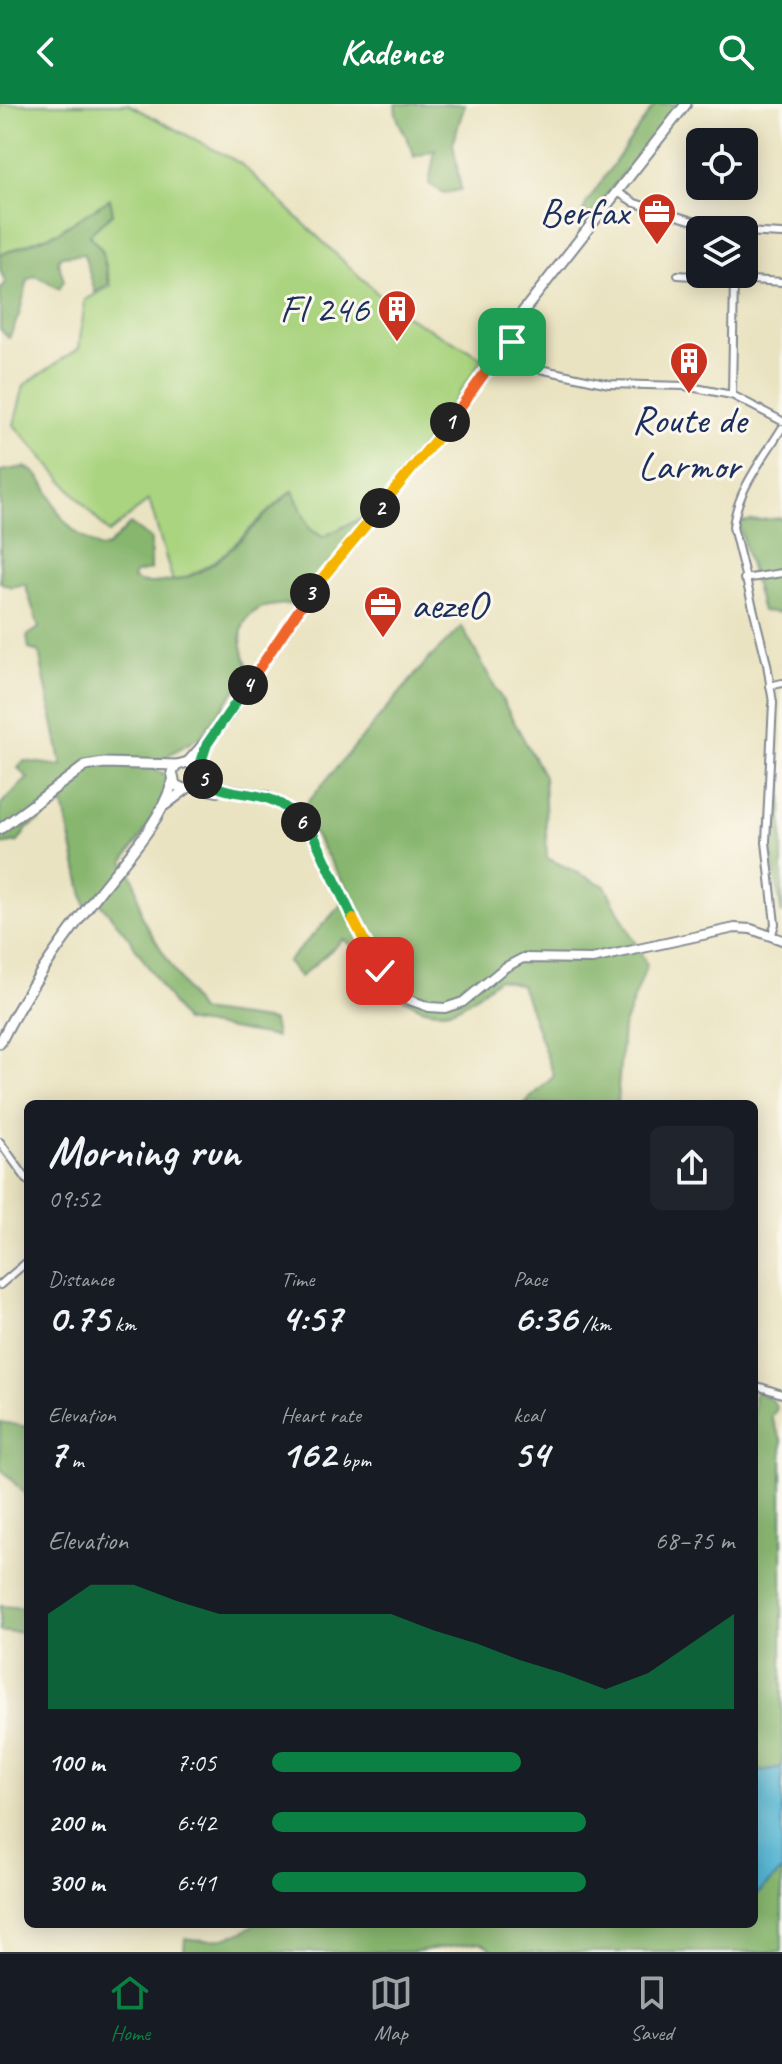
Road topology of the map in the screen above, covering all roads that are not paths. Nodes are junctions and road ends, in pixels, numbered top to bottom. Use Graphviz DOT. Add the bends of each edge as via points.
graph roads {
  1 [pos="686,104"];
  2 [pos="619,193"];
  3 [pos="686,219"];
  4 [pos="758,233"];
  5 [pos="782,234"];
  6 [pos="678,275"];
  7 [pos="686,276"];
  8 [pos="758,280"];
  9 [pos="782,282"];
  10 [pos="734,288"];
  11 [pos="516,325"];
  12 [pos="503,337"];
  13 [pos="515,348"];
  14 [pos="490,353"];
  15 [pos="504,362"];
  16 [pos="531,365"];
  17 [pos="486,371"];
  18 [pos="732,395"];
  19 [pos="782,421"];
  20 [pos="782,428"];
  21 [pos="782,573"];
  22 [pos="744,579"];
  23 [pos="782,683"];
  24 [pos="770,686"];
  25 [pos="207,744"];
  26 [pos="188,762"];
  27 [pos="177,765"];
  28 [pos="151,766"];
  29 [pos="199,773"];
  30 [pos="172,779"];
  31 [pos="188,788"];
  32 [pos="287,809"];
  33 [pos="160,810"];
  34 [pos="0,829"];
  35 [pos="772,934"];
  36 [pos="782,940"];
  37 [pos="0,1043"];
  38 [pos="0,1142"];
  39 [pos="24,1175"];
  40 [pos="24,1264"];
  41 [pos="0,1285"];
  42 [pos="758,1386"];
  43 [pos="782,1394"];
  1 -- 2 [label="main road"];
  2 -- 3 [label="street"];
  2 -- 11 [label="main road"];
  4 -- 5 [label="street"];
  6 -- 7 [label="street"];
  8 -- 9 [label="street"];
  10 -- 18 [label="street"];
  11 -- 12 [label="main road"];
  11 -- 13 [label="main road"];
  12 -- 13 [label="main road"];
  12 -- 14 [label="main road" via="493,341"];
  13 -- 15 [label="main road"];
  13 -- 16 [label="street"];
  14 -- 15 [label="main road"];
  14 -- 17 [label="main road"];
  15 -- 16 [label="street"];
  15 -- 17 [label="main road"];
  16 -- 18 [label="street" via="609,384 685,386"];
  17 -- 25 [label="main road" via="421,461 303,603"];
  18 -- 19 [label="street"];
  20 -- 22 [label="street" via="735,509 733,527"];
  21 -- 22 [label="street"];
  22 -- 24 [label="street"];
  23 -- 24 [label="street"];
  24 -- 35 [label="street" via="766,842"];
  25 -- 26 [label="main road"];
  25 -- 29 [label="main road"];
  26 -- 27 [label="main road"];
  26 -- 29 [label="main road"];
  27 -- 28 [label="main road"];
  27 -- 30 [label="main road"];
  28 -- 30 [label="main road"];
  28 -- 34 [label="main road" via="85,766"];
  29 -- 31 [label="main road"];
  29 -- 32 [label="street" via="218,787 267,796"];
  30 -- 31 [label="main road"];
  30 -- 33 [label="main road"];
  31 -- 32 [label="street" via="249,796"];
  31 -- 33 [label="main road"];
  32 -- 35 [label="street" via="314,836 380,971 407,999 429,1007 463,1002 523,958 592,959 735,928"];
  33 -- 37 [label="main road" via="40,975"];
  35 -- 36 [label="street"];
  38 -- 39 [label="street"];
  40 -- 41 [label="street"];
  42 -- 43 [label="street"];
}
